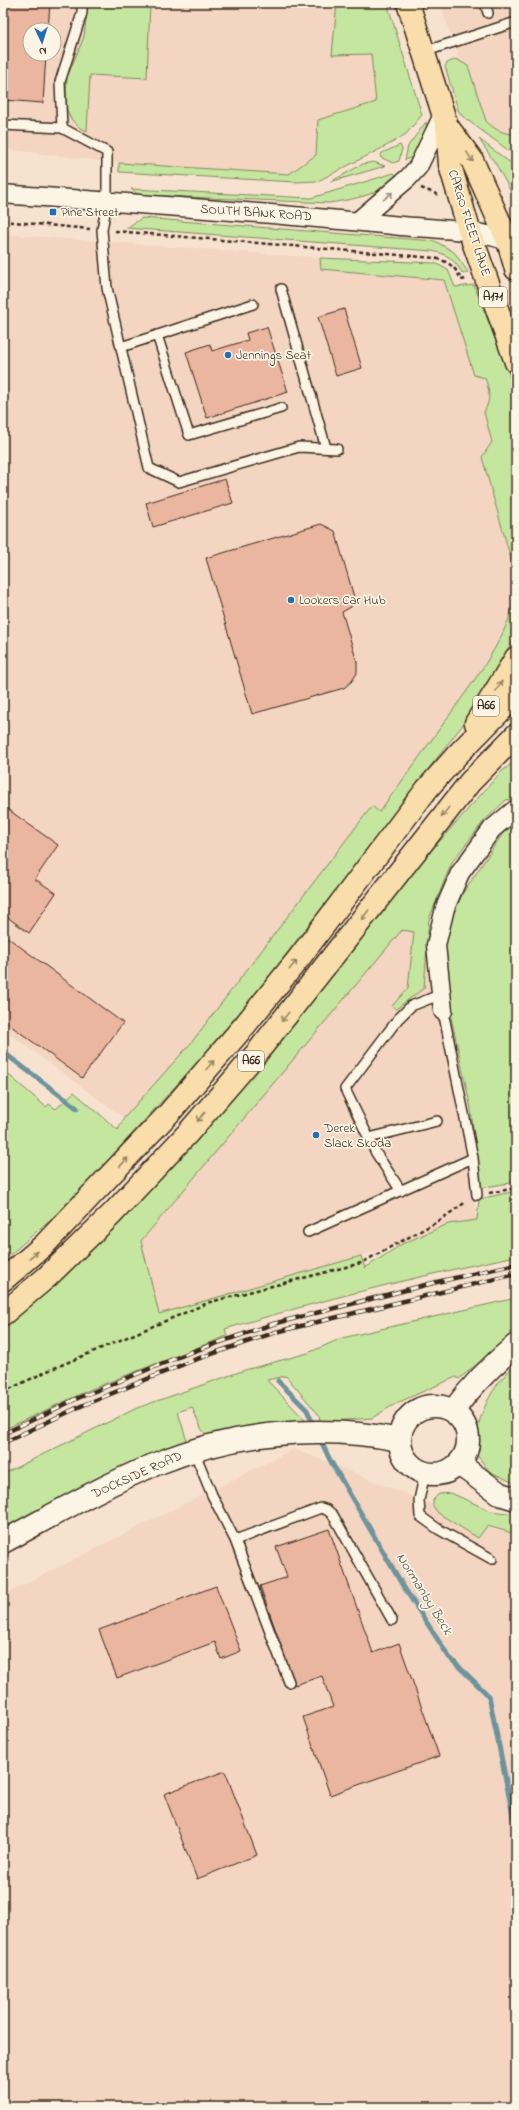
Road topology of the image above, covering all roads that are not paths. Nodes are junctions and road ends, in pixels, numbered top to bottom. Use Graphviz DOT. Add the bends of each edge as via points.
graph roads {
  1 [pos="82,3"];
  2 [pos="408,3"];
  3 [pos="485,3"];
  4 [pos="488,13"];
  5 [pos="516,22"];
  6 [pos="423,52"];
  7 [pos="445,121"];
  8 [pos="3,125"];
  9 [pos="62,128"];
  10 [pos="3,194"];
  11 [pos="107,202"];
  12 [pos="358,221"];
  13 [pos="470,233"];
  14 [pos="513,241"];
  15 [pos="516,269"];
  16 [pos="281,289"];
  17 [pos="254,304"];
  18 [pos="157,335"];
  19 [pos="121,347"];
  20 [pos="516,362"];
  21 [pos="281,408"];
  22 [pos="326,448"];
  23 [pos="337,448"];
  24 [pos="516,658"];
  25 [pos="516,695"];
  26 [pos="516,735"];
  27 [pos="516,751"];
  28 [pos="457,755"];
  29 [pos="470,782"];
  30 [pos="516,809"];
  31 [pos="443,1002"];
  32 [pos="437,1121"];
  33 [pos="369,1138"];
  34 [pos="473,1158"];
  35 [pos="401,1191"];
  36 [pos="477,1195"];
  37 [pos="308,1232"];
  38 [pos="3,1280"];
  39 [pos="3,1314"];
  40 [pos="516,1345"];
  41 [pos="453,1411"];
  42 [pos="400,1440"];
  43 [pos="194,1450"];
  44 [pos="459,1464"];
  45 [pos="425,1473"];
  46 [pos="516,1499"];
  47 [pos="235,1540"];
  48 [pos="3,1542"];
  49 [pos="492,1559"];
  50 [pos="392,1620"];
  51 [pos="289,1682"];
  1 -- 9 [label="lane" via="82,13 60,82"];
  2 -- 6 [label="main road, CARGO FLEET LANE / A171"];
  3 -- 4 [label="lane"];
  5 -- 6 [label="lane"];
  6 -- 7 [label="main road, CARGO FLEET LANE / A171"];
  12 -- 7 [label="street, one-way" via="408,178 423,159"];
  7 -- 13 [label="main road, CARGO FLEET LANE / A171" via="450,165"];
  7 -- 14 [label="main road, CARGO FLEET LANE / A171, one-way" via="472,160"];
  8 -- 9 [label="lane"];
  9 -- 11 [label="lane" via="107,152"];
  10 -- 11 [label="street, SOUTH BANK ROAD"];
  11 -- 12 [label="street, SOUTH BANK ROAD"];
  11 -- 19 [label="lane" via="102,230 107,288"];
  12 -- 13 [label="street, SOUTH BANK ROAD"];
  13 -- 14 [label="street, SOUTH BANK ROAD"];
  13 -- 20 [label="main road, CARGO FLEET LANE / A171"];
  14 -- 15 [label="main road, CARGO FLEET LANE / A171"];
  16 -- 22 [label="lane"];
  17 -- 18 [label="lane"];
  18 -- 19 [label="lane"];
  18 -- 21 [label="lane" via="189,435"];
  19 -- 22 [label="lane" via="149,468 179,482 299,447"];
  22 -- 23 [label="lane"];
  28 -- 24 [label="main road, A66, one-way"];
  25 -- 28 [label="main road, A66"];
  26 -- 29 [label="main road, A66"];
  27 -- 29 [label="main road, A66"];
  38 -- 28 [label="main road, A66, one-way" via="44,1245 170,1112 289,970"];
  29 -- 39 [label="main road, A66, one-way" via="251,1060 112,1214 47,1277"];
  30 -- 31 [label="street" via="492,829 465,867 445,908 436,945"];
  31 -- 33 [label="lane" via="411,1006 398,1019 345,1089"];
  31 -- 34 [label="lane"];
  32 -- 33 [label="lane"];
  33 -- 35 [label="lane" via="376,1154"];
  34 -- 35 [label="lane"];
  34 -- 36 [label="lane"];
  35 -- 37 [label="lane"];
  40 -- 41 [label="main road" via="493,1364"];
  41 -- 42 [label="main road" via="437,1406 423,1407 405,1422"];
  41 -- 44 [label="main road" via="467,1430 468,1445"];
  42 -- 43 [label="main road, DOCKSIDE ROAD" via="370,1434 331,1432 279,1434 249,1437"];
  42 -- 45 [label="main road" via="405,1458 414,1468"];
  43 -- 47 [label="lane" via="212,1495"];
  43 -- 48 [label="main road, DOCKSIDE ROAD" via="132,1475"];
  44 -- 45 [label="main road" via="446,1472"];
  44 -- 46 [label="main road" via="500,1494"];
  45 -- 49 [label="lane" via="419,1500 420,1516"];
  47 -- 50 [label="lane" via="321,1508 327,1510 333,1515"];
  47 -- 51 [label="lane"];
}
